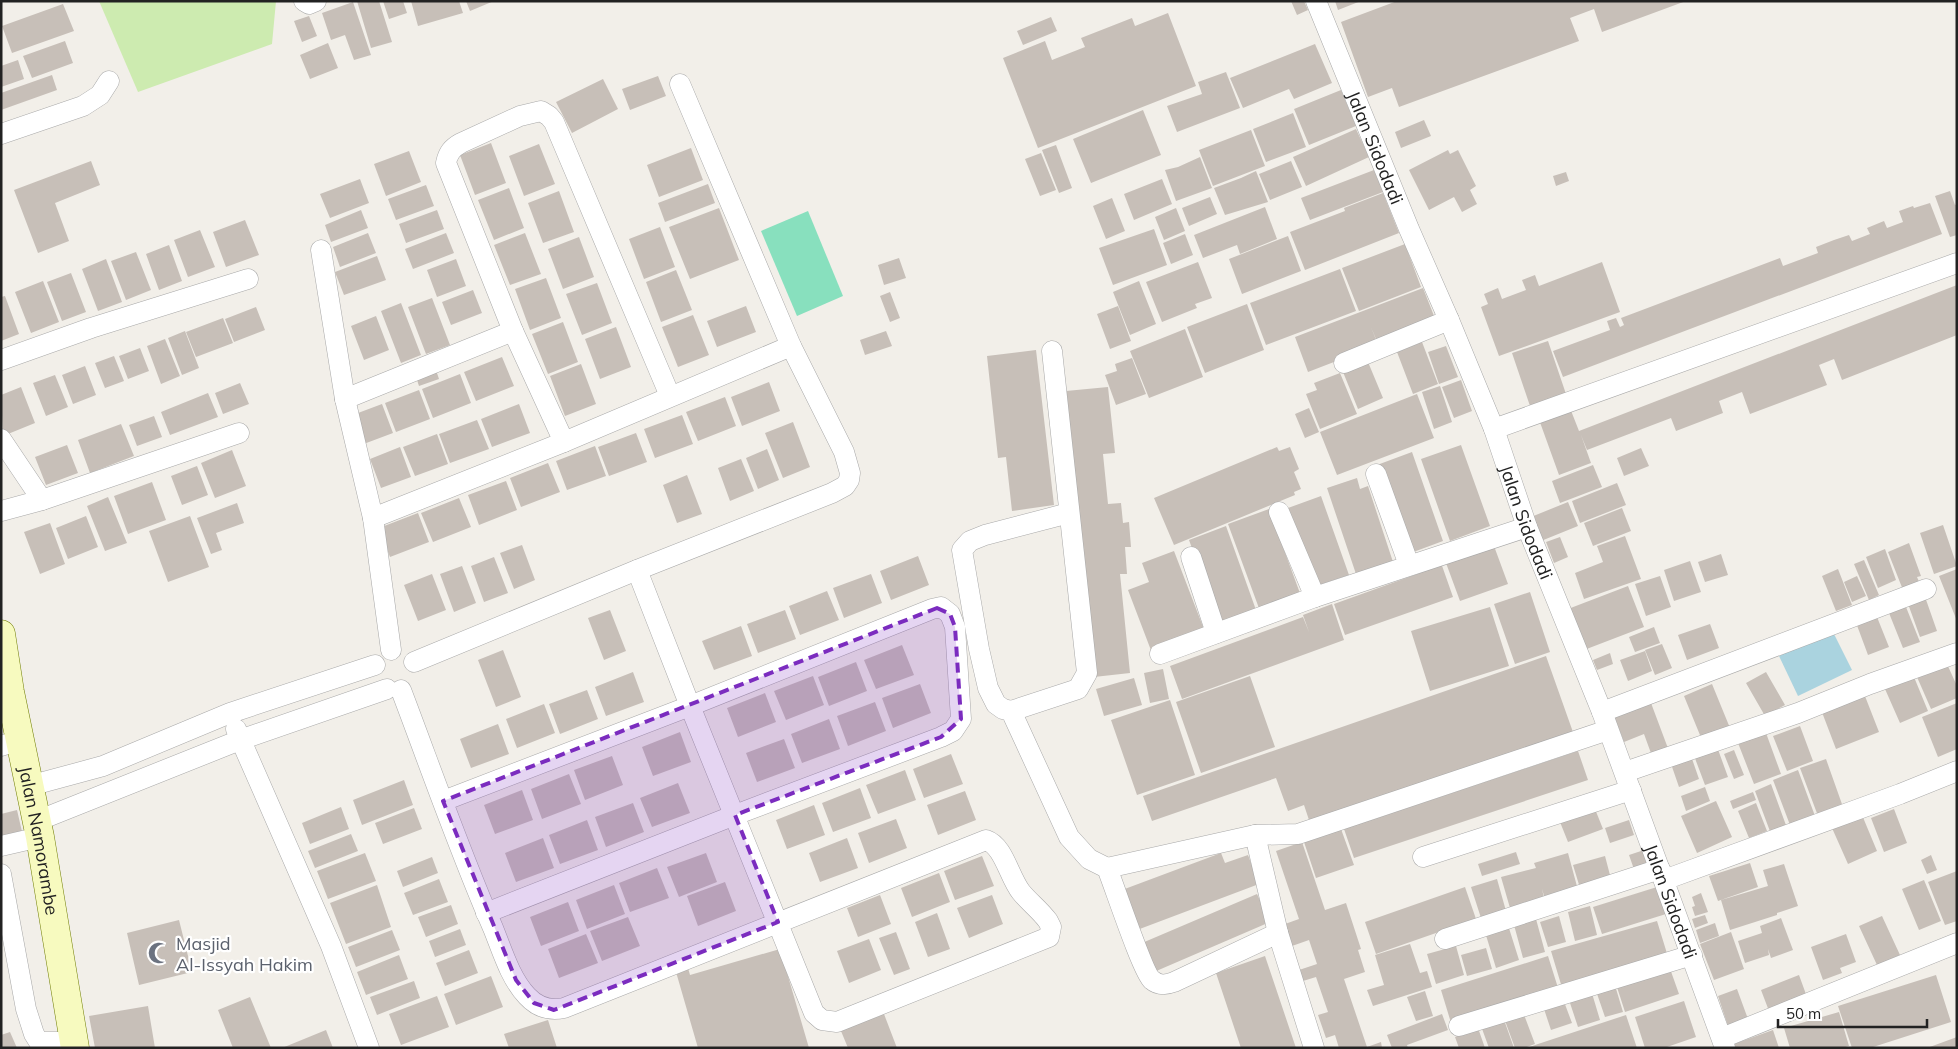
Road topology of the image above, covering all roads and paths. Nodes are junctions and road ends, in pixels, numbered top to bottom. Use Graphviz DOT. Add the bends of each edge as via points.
graph roads {
  1 [pos="304,1"];
  2 [pos="316,1"];
  3 [pos="1316,1"];
  4 [pos="109,81"];
  5 [pos="680,84"];
  6 [pos="1,134"];
  7 [pos="321,250"];
  8 [pos="1957,263"];
  9 [pos="248,279"];
  10 [pos="1450,320"];
  11 [pos="514,331"];
  12 [pos="792,346"];
  13 [pos="1052,351"];
  14 [pos="1,360"];
  15 [pos="1344,363"];
  16 [pos="670,396"];
  17 [pos="344,399"];
  18 [pos="1494,429"];
  19 [pos="239,433"];
  20 [pos="1,439"];
  21 [pos="564,442"];
  22 [pos="1376,474"];
  23 [pos="42,500"];
  24 [pos="1,511"];
  25 [pos="1280,512"];
  26 [pos="1069,513"];
  27 [pos="373,518"];
  28 [pos="1527,527"];
  29 [pos="1191,557"];
  30 [pos="1409,565"];
  31 [pos="636,570"];
  32 [pos="1926,589"];
  33 [pos="1315,597"];
  34 [pos="1216,633"];
  35 [pos="1,634"];
  36 [pos="391,650"];
  37 [pos="1957,653"];
  38 [pos="1160,654"];
  39 [pos="414,662"];
  40 [pos="375,665"];
  41 [pos="394,689"];
  42 [pos="6,693"];
  43 [pos="690,706"];
  44 [pos="1011,711"];
  45 [pos="230,713"];
  46 [pos="1605,721"];
  47 [pos="240,740"];
  48 [pos="11,743"];
  49 [pos="1957,771"];
  50 [pos="1628,781"];
  51 [pos="29,786"];
  52 [pos="443,800"];
  53 [pos="735,815"];
  54 [pos="38,829"];
  55 [pos="1255,835"];
  56 [pos="1,846"];
  57 [pos="1423,857"];
  58 [pos="1107,868"];
  59 [pos="1,874"];
  60 [pos="1662,875"];
  61 [pos="486,913"];
  62 [pos="778,922"];
  63 [pos="1278,934"];
  64 [pos="1445,939"];
  65 [pos="1957,943"];
  66 [pos="1692,955"];
  67 [pos="1459,1026"];
  68 [pos="1724,1043"];
  69 [pos="75,1045"];
  70 [pos="369,1048"];
  71 [pos="1314,1048"];
  1 -- 2 [label="street" via="309,4"];
  3 -- 10 [label="street, Jalan Sidodadi" via="1409,230"];
  4 -- 6 [label="street" via="100,95 83,106"];
  5 -- 12 [label="street"];
  7 -- 17 [label="street"];
  8 -- 18 [label="street"];
  9 -- 14 [label="street"];
  10 -- 15 [label="street"];
  10 -- 18 [label="street, Jalan Sidodadi"];
  11 -- 16 [label="street" via="446,163 447,155 461,143 520,116 541,111 549,116 558,130"];
  11 -- 17 [label="street"];
  11 -- 21 [label="street"];
  12 -- 16 [label="street"];
  12 -- 31 [label="street" via="844,452 850,473 845,486"];
  13 -- 26 [label="street"];
  16 -- 21 [label="street"];
  17 -- 27 [label="street"];
  18 -- 28 [label="street, Jalan Sidodadi"];
  19 -- 23 [label="street"];
  20 -- 23 [label="street"];
  21 -- 27 [label="street"];
  22 -- 30 [label="street"];
  23 -- 24 [label="street"];
  25 -- 33 [label="street"];
  26 -- 44 [label="street" via="1087,673 1078,689"];
  26 -- 44 [label="street" via="984,535 970,541 962,550 988,688 996,704"];
  27 -- 36 [label="street"];
  28 -- 30 [label="street"];
  28 -- 46 [label="street, Jalan Sidodadi"];
  29 -- 34 [label="street"];
  30 -- 33 [label="street"];
  31 -- 39 [label="street"];
  31 -- 43 [label="street"];
  32 -- 46 [label="street"];
  33 -- 34 [label="street"];
  34 -- 38 [label="street"];
  35 -- 42 [label="main road, Jalan Namorambe"];
  36 -- 39 [label="street" via="407,653"];
  36 -- 40 [label="street"];
  37 -- 50 [label="street" via="1870,684"];
  39 -- 41 [label="street" via="414,677 409,685"];
  40 -- 41 [label="street" via="378,681"];
  40 -- 45 [label="street"];
  41 -- 47 [label="street"];
  41 -- 52 [label="street"];
  42 -- 48 [label="main road, Jalan Namorambe"];
  43 -- 52 [label="street"];
  43 -- 53 [label="street"];
  43 -- 53 [label="street" via="932,609 941,607 950,614 955,627 961,720 953,731"];
  44 -- 58 [label="street" via="1069,837 1089,859"];
  45 -- 47 [label="street"];
  45 -- 51 [label="street" via="103,766"];
  46 -- 50 [label="street, Jalan Sidodadi"];
  46 -- 55 [label="street" via="1298,834"];
  47 -- 54 [label="street"];
  47 -- 70 [label="street" via="331,946"];
  48 -- 51 [label="main road, Jalan Namorambe"];
  49 -- 60 [label="street" via="1900,794"];
  50 -- 57 [label="street"];
  50 -- 60 [label="street, Jalan Sidodadi"];
  51 -- 54 [label="main road, Jalan Namorambe"];
  52 -- 61 [label="street"];
  53 -- 61 [label="street"];
  53 -- 62 [label="street"];
  54 -- 56 [label="street"];
  54 -- 69 [label="main road, Jalan Namorambe"];
  55 -- 58 [label="street"];
  55 -- 63 [label="street"];
  58 -- 63 [label="street" via="1149,978 1154,982 1162,985 1174,982"];
  59 -- 69 [label="street" via="26,1009 34,1034 39,1042"];
  60 -- 64 [label="street"];
  60 -- 66 [label="street, Jalan Sidodadi"];
  61 -- 62 [label="street" via="526,995 541,1007 554,1010"];
  62 -- 62 [label="street" via="812,1008 822,1020 831,1022 838,1022 1051,933 1048,921 1020,891 998,848 986,840"];
  63 -- 71 [label="street"];
  65 -- 68 [label="street"];
  66 -- 67 [label="street"];
  66 -- 68 [label="street, Jalan Sidodadi"];
}
